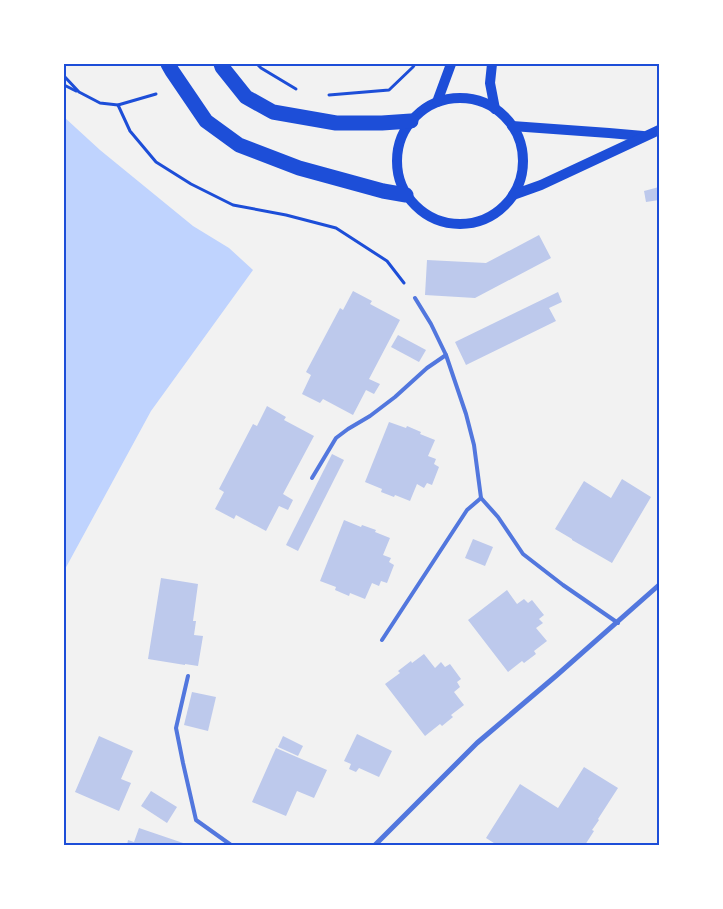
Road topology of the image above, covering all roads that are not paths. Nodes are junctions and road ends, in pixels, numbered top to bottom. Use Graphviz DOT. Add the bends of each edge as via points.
graph roads {
  1 [pos="168,64"];
  2 [pos="221,64"];
  3 [pos="451,64"];
  4 [pos="492,64"];
  5 [pos="437,102"];
  6 [pos="495,109"];
  7 [pos="411,121"];
  8 [pos="512,126"];
  9 [pos="659,130"];
  10 [pos="644,136"];
  11 [pos="513,194"];
  12 [pos="406,195"];
  13 [pos="416,298"];
  14 [pos="446,355"];
  15 [pos="312,478"];
  16 [pos="481,498"];
  17 [pos="659,585"];
  18 [pos="618,622"];
  19 [pos="382,640"];
  20 [pos="188,676"];
  21 [pos="231,845"];
  22 [pos="375,845"];
  1 -- 12 [label="highway" via="206,121 239,145 299,168"];
  2 -- 7 [label="highway" via="246,97 273,112 336,123"];
  3 -- 5 [label="main road"];
  4 -- 6 [label="main road" via="490,83"];
  5 -- 6 [label="main road" via="467,98"];
  5 -- 7 [label="main road"];
  6 -- 8 [label="main road"];
  7 -- 12 [label="main road" via="400,138 396,158 398,177"];
  8 -- 10 [label="main road"];
  8 -- 11 [label="main road" via="523,160 521,178"];
  9 -- 10 [label="main road"];
  10 -- 11 [label="main road"];
  11 -- 12 [label="main road" via="496,213 485,219 456,224 439,221 424,213"];
  13 -- 14 [label="lane"];
  14 -- 15 [label="lane" via="370,416 336,438"];
  14 -- 16 [label="lane" via="474,445"];
  16 -- 18 [label="lane" via="523,554"];
  16 -- 19 [label="lane" via="467,510"];
  17 -- 18 [label="street"];
  18 -- 22 [label="street" via="477,744"];
  20 -- 21 [label="lane" via="176,728 196,820"];
}
